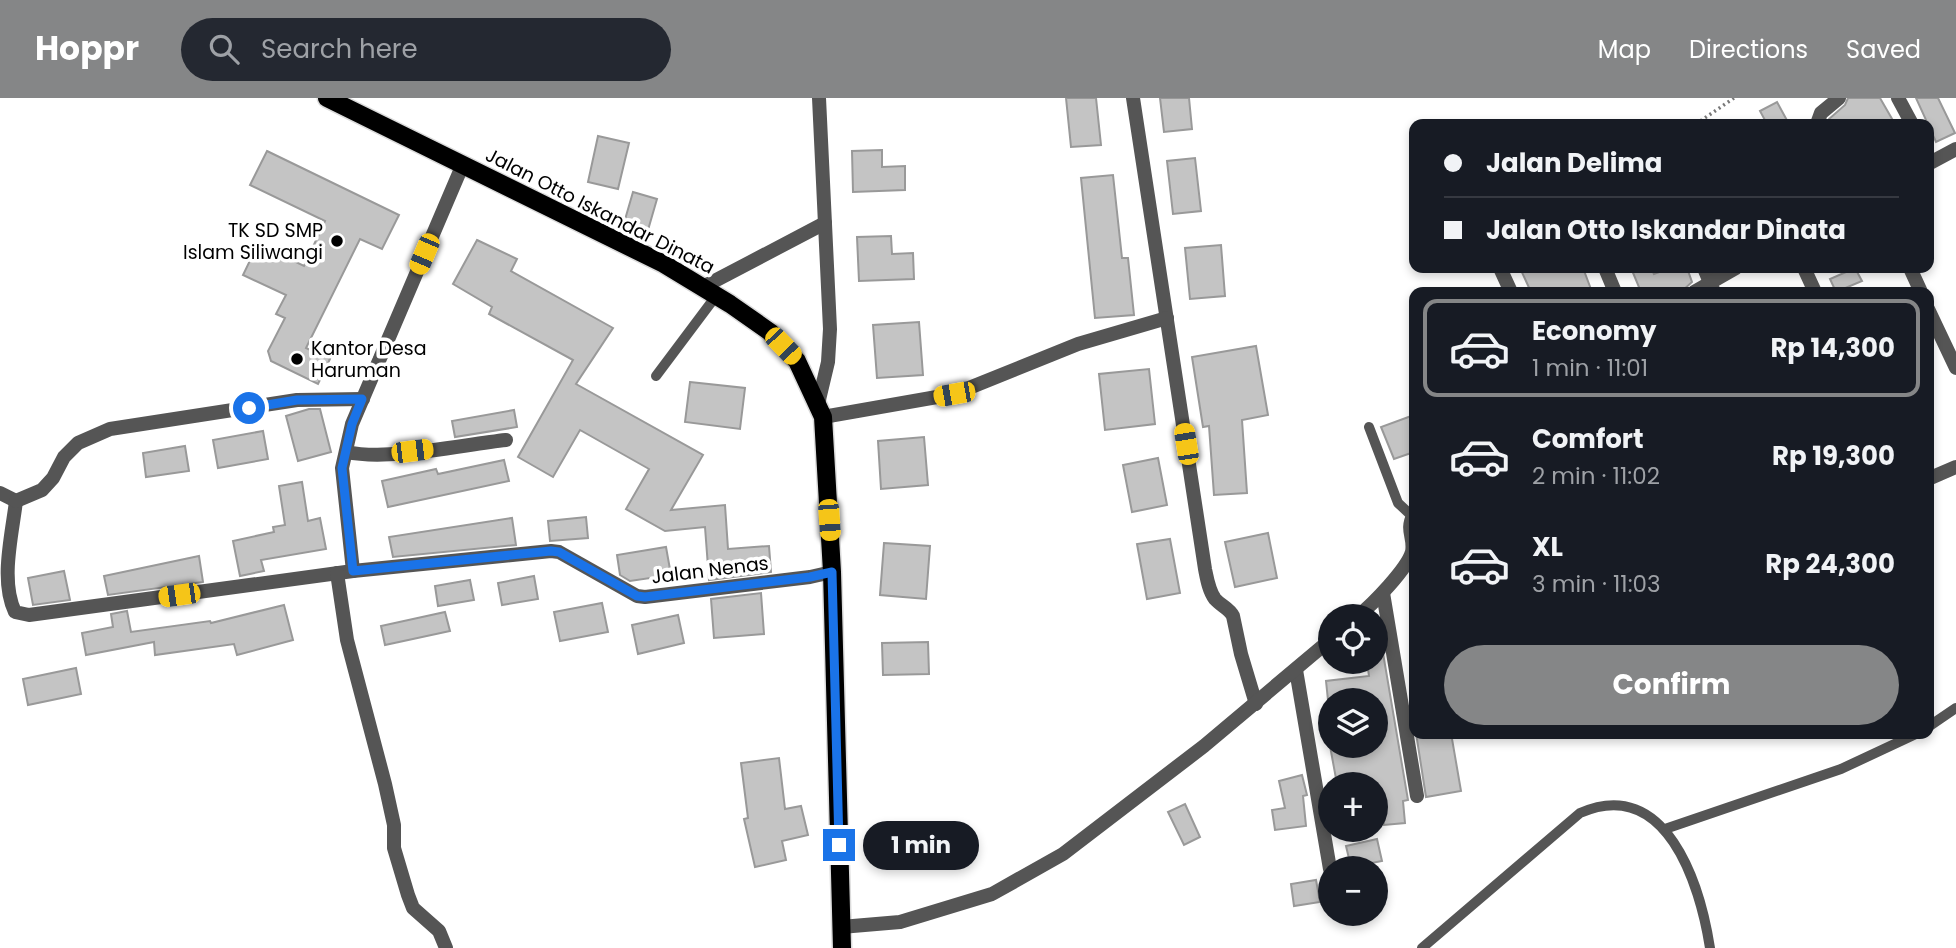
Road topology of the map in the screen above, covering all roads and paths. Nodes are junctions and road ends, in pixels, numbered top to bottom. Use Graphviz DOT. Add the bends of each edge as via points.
graph roads {
  1 [pos="327,98"];
  2 [pos="819,98"];
  3 [pos="1133,98"];
  4 [pos="1734,98"];
  5 [pos="1839,98"];
  6 [pos="1898,98"];
  7 [pos="1703,119"];
  8 [pos="1819,119"];
  9 [pos="1909,119"];
  10 [pos="1956,149"];
  11 [pos="1934,159"];
  12 [pos="463,164"];
  13 [pos="825,223"];
  14 [pos="1730,273"];
  15 [pos="1713,287"];
  16 [pos="709,292"];
  17 [pos="1167,318"];
  18 [pos="1934,322"];
  19 [pos="1956,368"];
  20 [pos="656,376"];
  21 [pos="362,399"];
  22 [pos="820,410"];
  23 [pos="1369,427"];
  24 [pos="506,440"];
  25 [pos="346,452"];
  26 [pos="1956,467"];
  27 [pos="1934,476"];
  28 [pos="0,493"];
  29 [pos="16,502"];
  30 [pos="1409,512"];
  31 [pos="1409,555"];
  32 [pos="353,571"];
  33 [pos="832,572"];
  34 [pos="337,573"];
  35 [pos="1382,593"];
  36 [pos="1371,604"];
  37 [pos="1318,651"];
  38 [pos="1296,670"];
  39 [pos="1256,704"];
  40 [pos="1956,708"];
  41 [pos="1934,723"];
  42 [pos="1905,739"];
  43 [pos="1418,796"];
  44 [pos="1665,829"];
  45 [pos="1328,856"];
  46 [pos="841,927"];
  47 [pos="446,948"];
  48 [pos="842,948"];
  49 [pos="1422,948"];
  50 [pos="1710,948"];
  1 -- 12 [label="main road, Jalan Otto Iskandar Dinata"];
  2 -- 13 [label="street"];
  3 -- 17 [label="street"];
  4 -- 7 [label="path"];
  5 -- 8 [label="street"];
  6 -- 9 [label="street"];
  10 -- 11 [label="street"];
  12 -- 16 [label="main road, Jalan Otto Iskandar Dinata" via="664,264"];
  12 -- 21 [label="street"];
  13 -- 16 [label="street"];
  13 -- 22 [label="street" via="830,328"];
  14 -- 15 [label="street"];
  16 -- 20 [label="lane"];
  16 -- 22 [label="main road, Jalan Otto Iskandar Dinata" via="770,332 797,360"];
  17 -- 22 [label="street" via="1078,344 954,394"];
  17 -- 39 [label="street" via="1209,587 1231,611"];
  18 -- 19 [label="street"];
  21 -- 25 [label="street"];
  21 -- 29 [label="street" via="297,400 110,429 78,443 42,490"];
  22 -- 33 [label="main road, Jalan Otto Iskandar Dinata"];
  23 -- 30 [label="lane" via="1398,503"];
  24 -- 25 [label="street" via="389,454"];
  25 -- 32 [label="street" via="342,468"];
  26 -- 27 [label="street"];
  28 -- 29 [label="street"];
  29 -- 34 [label="street, Jalan Nenas" via="6,554 6,585 11,606 22,614"];
  31 -- 35 [label="street"];
  32 -- 33 [label="street, Jalan Nenas" via="551,551 645,597"];
  32 -- 34 [label="street, Jalan Nenas"];
  33 -- 46 [label="main road, Jalan Otto Iskandar Dinata"];
  34 -- 47 [label="street" via="347,640 394,825 394,848 413,908 439,931"];
  35 -- 36 [label="street"];
  35 -- 43 [label="street"];
  37 -- 38 [label="street"];
  38 -- 39 [label="street"];
  38 -- 45 [label="street"];
  39 -- 46 [label="street" via="1063,854 992,894 900,922"];
  40 -- 41 [label="lane"];
  42 -- 44 [label="lane" via="1842,769"];
  44 -- 49 [label="lane" via="1645,813 1624,805 1597,806 1580,813"];
  44 -- 50 [label="lane" via="1695,883"];
  46 -- 48 [label="main road, Jalan Otto Iskandar Dinata"];
}
